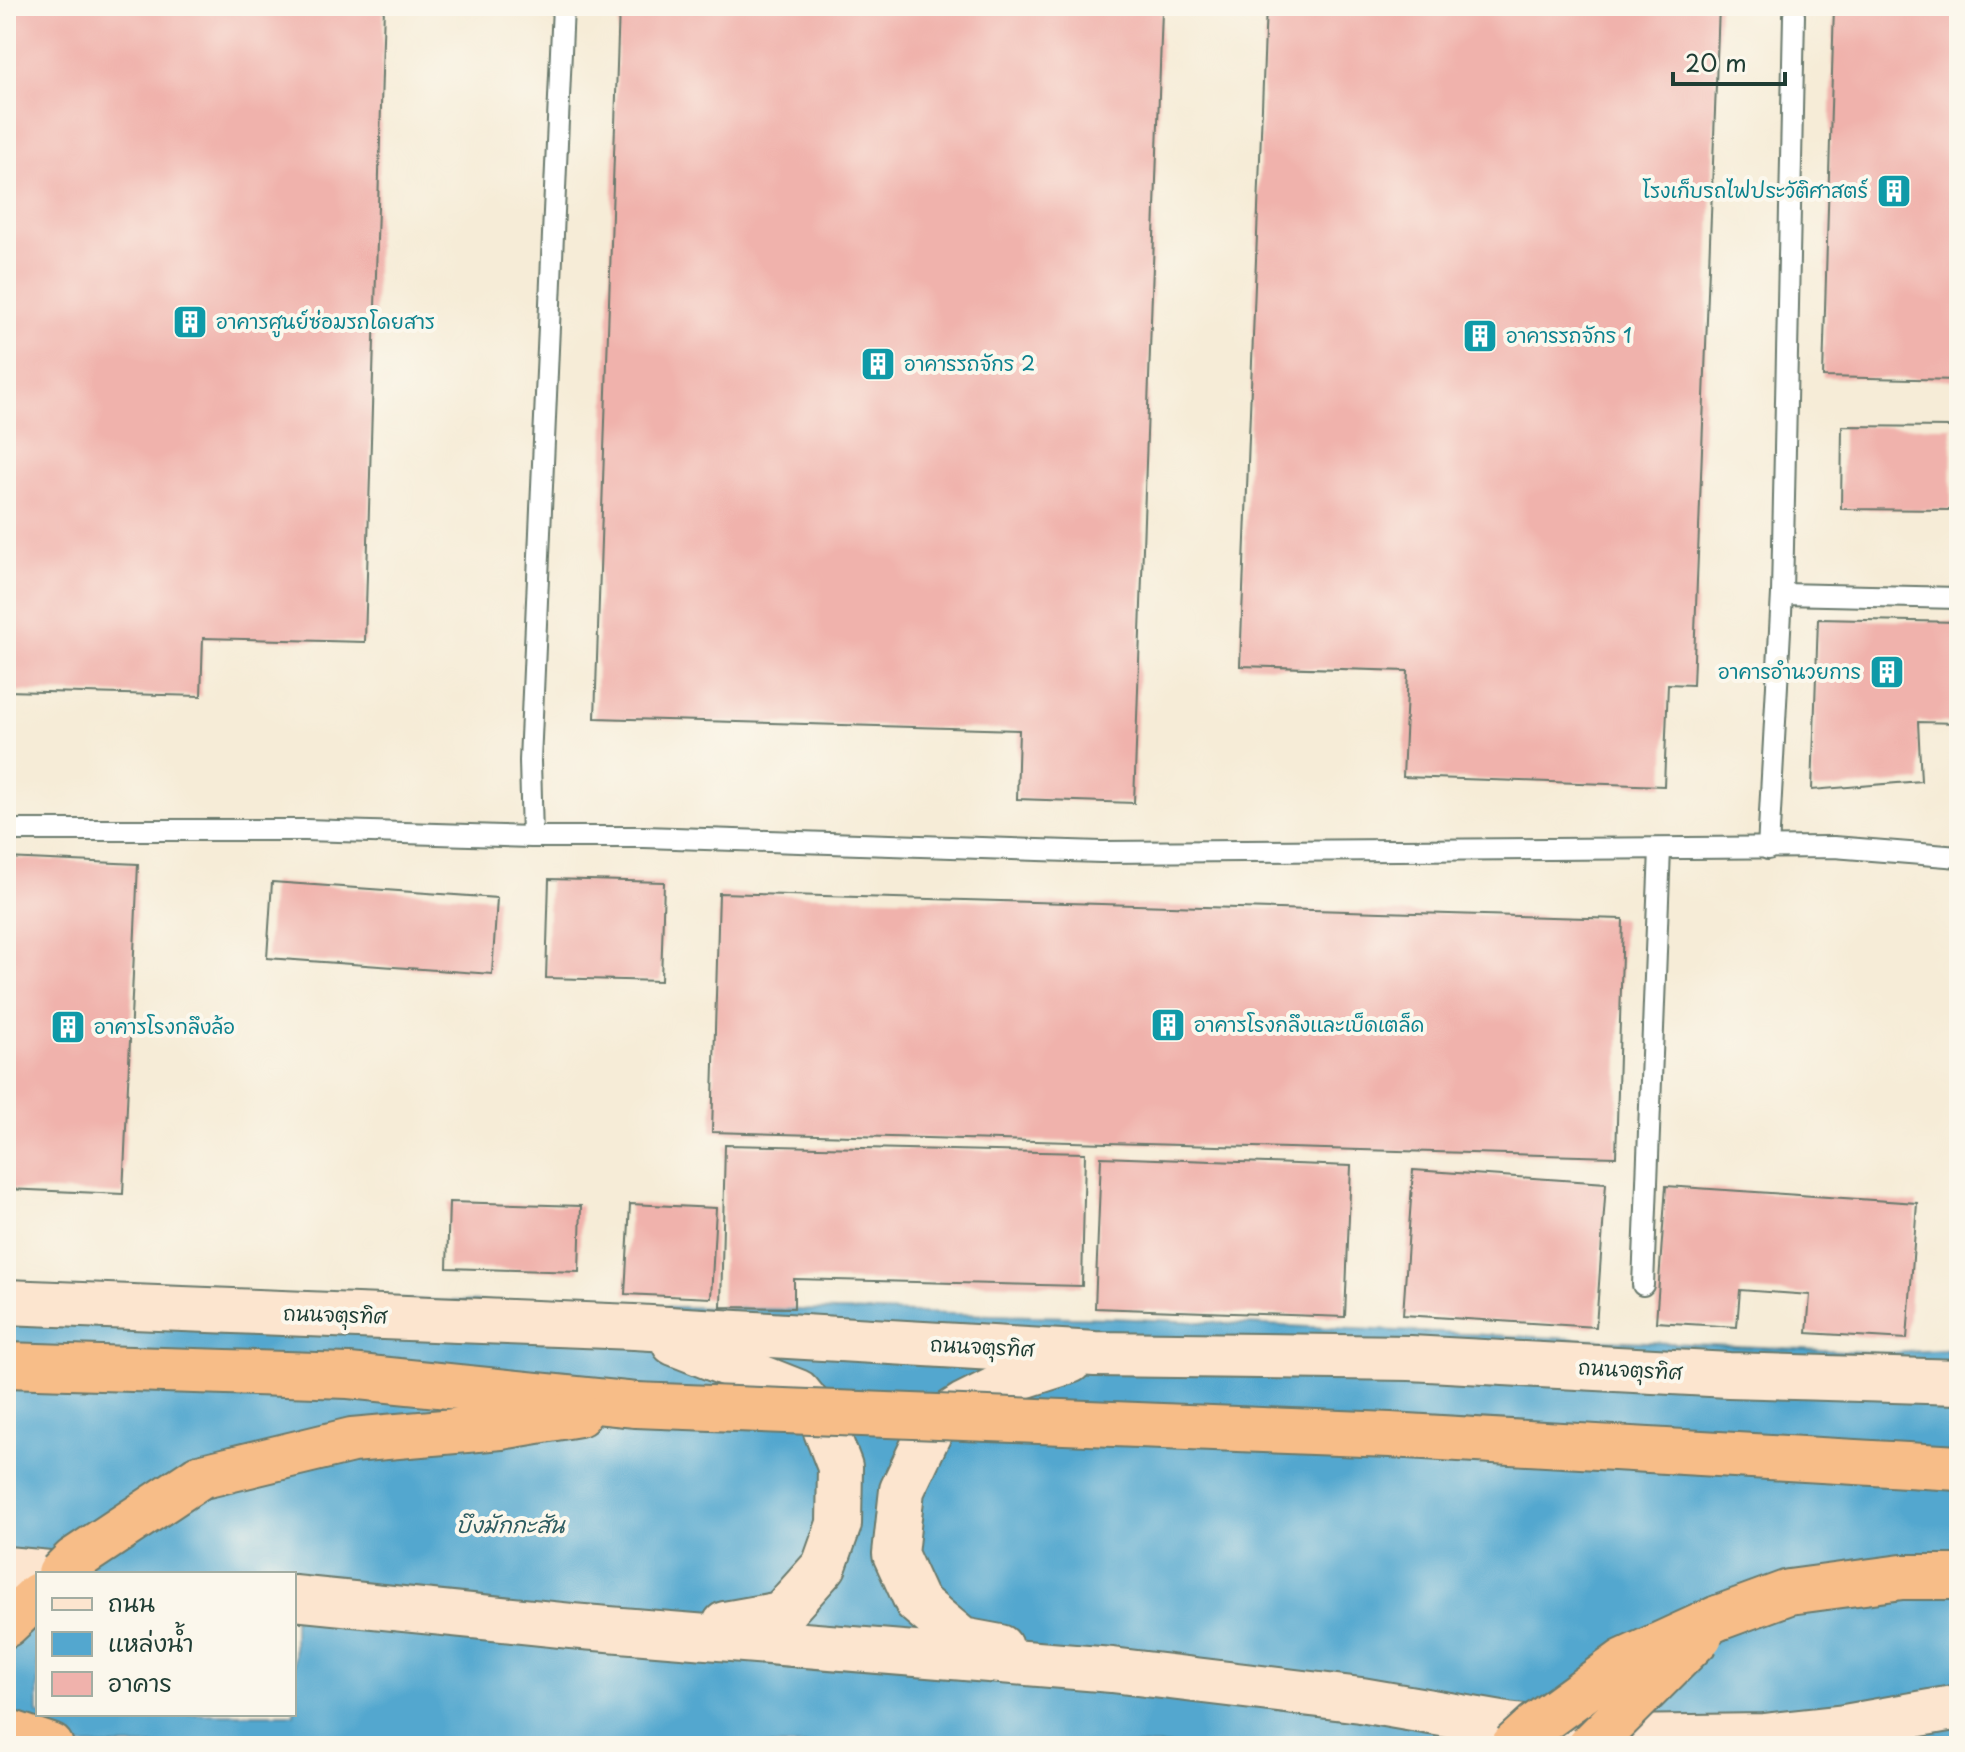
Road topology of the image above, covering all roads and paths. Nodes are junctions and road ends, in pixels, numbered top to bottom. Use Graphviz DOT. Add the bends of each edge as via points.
graph roads {
  1 [pos="563,6"];
  2 [pos="1794,15"];
  3 [pos="1782,594"];
  4 [pos="1959,598"];
  5 [pos="6,830"];
  6 [pos="532,837"];
  7 [pos="1660,849"];
  8 [pos="1768,849"];
  9 [pos="1959,857"];
  10 [pos="1643,1285"];
  11 [pos="6,1302"];
  12 [pos="634,1327"];
  13 [pos="1095,1354"];
  14 [pos="6,1365"];
  15 [pos="1959,1382"];
  16 [pos="636,1405"];
  17 [pos="1959,1468"];
  18 [pos="6,1569"];
  19 [pos="38,1572"];
  20 [pos="62,1572"];
  21 [pos="1959,1577"];
  22 [pos="36,1597"];
  23 [pos="296,1598"];
  24 [pos="1718,1618"];
  25 [pos="6,1625"];
  26 [pos="571,1626"];
  27 [pos="1112,1670"];
  28 [pos="1959,1707"];
  29 [pos="6,1731"];
  30 [pos="51,1746"];
  31 [pos="1513,1746"];
  32 [pos="1590,1746"];
  1 -- 6 [label="lane" via="530,761"];
  2 -- 3 [label="lane"];
  3 -- 4 [label="lane"];
  3 -- 8 [label="lane"];
  5 -- 6 [label="lane"];
  6 -- 7 [label="lane" via="1101,852"];
  7 -- 8 [label="lane"];
  7 -- 10 [label="lane"];
  8 -- 9 [label="lane" via="1834,847"];
  11 -- 12 [label="main road, ถนนจตุรทิศ"];
  12 -- 13 [label="main road, ถนนจตุรทิศ"];
  12 -- 26 [label="main road" via="798,1392 823,1423 840,1467 839,1524 824,1566 781,1614 728,1624"];
  13 -- 15 [label="main road, ถนนจตุรทิศ" via="1410,1358"];
  13 -- 27 [label="main road, bridge" via="1020,1377 933,1425 902,1490 895,1554 917,1602 962,1640"];
  14 -- 16 [label="highway" via="349,1376"];
  16 -- 17 [label="highway, bridge" via="1390,1435"];
  16 -- 20 [label="highway, bridge" via="501,1427 352,1440 199,1477"];
  18 -- 19 [label="main road"];
  21 -- 24 [label="highway" via="1902,1577 1789,1592"];
  22 -- 25 [label="highway"];
  23 -- 26 [label="main road"];
  24 -- 31 [label="highway, bridge" via="1624,1661"];
  24 -- 32 [label="highway, bridge"];
  26 -- 27 [label="main road"];
  27 -- 28 [label="main road, bridge" via="1620,1738 1764,1736"];
  29 -- 30 [label="highway"];
}
